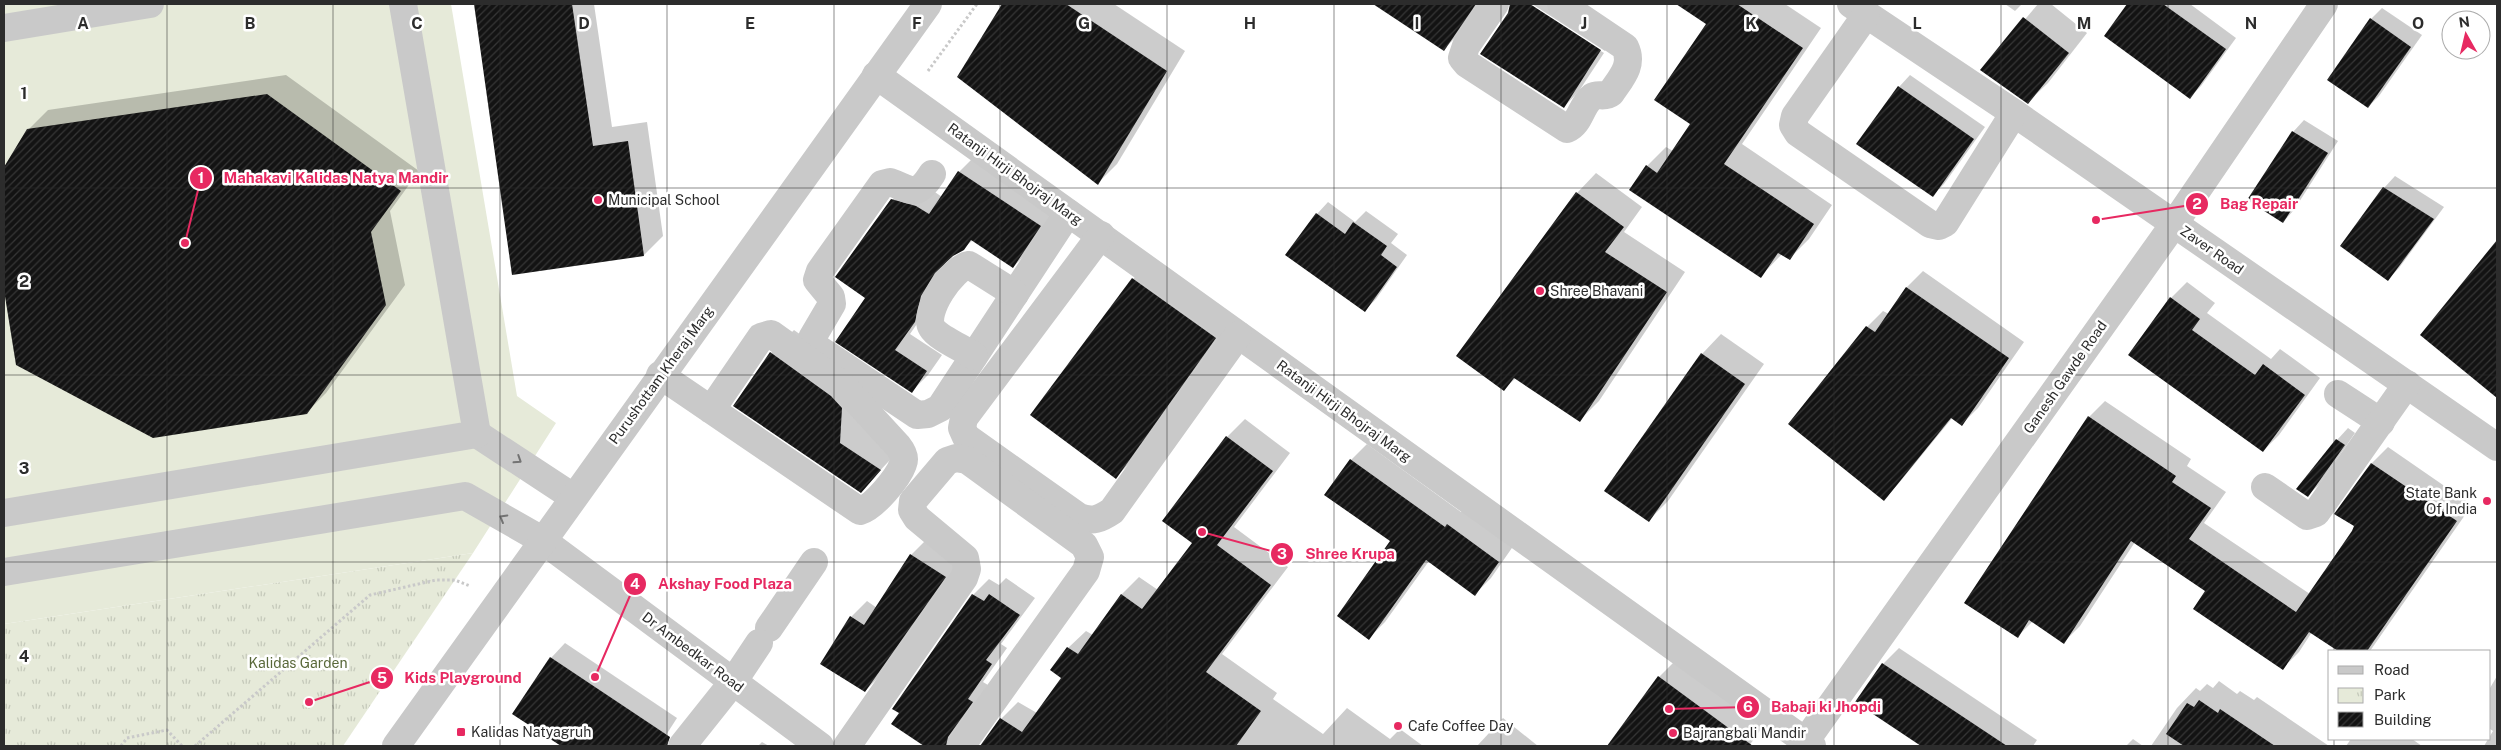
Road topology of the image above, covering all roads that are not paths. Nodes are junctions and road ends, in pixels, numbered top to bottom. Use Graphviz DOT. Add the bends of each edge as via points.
graph roads {
  1 [pos="150,4"];
  2 [pos="403,4"];
  3 [pos="928,4"];
  4 [pos="1494,4"];
  5 [pos="1561,4"];
  6 [pos="2324,4"];
  7 [pos="1859,10"];
  8 [pos="4,28"];
  9 [pos="876,75"];
  10 [pos="2014,113"];
  11 [pos="932,174"];
  12 [pos="1068,213"];
  13 [pos="2174,224"];
  14 [pos="1101,236"];
  15 [pos="1015,294"];
  16 [pos="1238,334"];
  17 [pos="974,356"];
  18 [pos="655,382"];
  19 [pos="2407,384"];
  20 [pos="2338,394"];
  21 [pos="711,410"];
  22 [pos="2381,422"];
  23 [pos="477,434"];
  24 [pos="2497,447"];
  25 [pos="788,476"];
  26 [pos="2265,487"];
  27 [pos="573,497"];
  28 [pos="4,513"];
  29 [pos="542,540"];
  30 [pos="814,562"];
  31 [pos="4,572"];
  32 [pos="733,682"];
  33 [pos="1807,745"];
  34 [pos="396,746"];
  35 [pos="682,746"];
  36 [pos="820,746"];
  37 [pos="847,746"];
  38 [pos="961,746"];
  1 -- 8 [label="street"];
  2 -- 23 [label="street"];
  3 -- 9 [label="street, Purushottam Kheraj Marg"];
  4 -- 5 [label="street" via="1466,46 1462,58 1567,128 1573,126 1590,99 1611,93 1629,65 1629,55 1625,47"];
  6 -- 13 [label="street, Ganesh Gawde Road"];
  7 -- 10 [label="street, Zaver Road"];
  7 -- 10 [label="street" via="1795,116 1793,125 1798,133 1930,224 1938,226 1945,223"];
  9 -- 12 [label="street, Ratanji Hirji Bhojraj Marg"];
  9 -- 18 [label="street, Purushottam Kheraj Marg"];
  10 -- 13 [label="street, Zaver Road"];
  11 -- 17 [label="street" via="917,191 890,182 882,184 820,271 817,280 831,297 832,304 812,338 814,346 917,415 940,408"];
  12 -- 14 [label="street, Ratanji Hirji Bhojraj Marg"];
  12 -- 15 [label="street"];
  13 -- 19 [label="street, Zaver Road"];
  13 -- 33 [label="street, Ganesh Gawde Road"];
  14 -- 16 [label="street, Ratanji Hirji Bhojraj Marg"];
  14 -- 16 [label="street" via="964,418 962,428 966,438 1079,517 1090,521 1102,518 1112,512"];
  15 -- 17 [label="street"];
  15 -- 17 [label="street" via="970,265 963,266 956,271 930,310 928,320 932,330"];
  16 -- 33 [label="street, Ratanji Hirji Bhojraj Marg"];
  18 -- 21 [label="street"];
  18 -- 25 [label="street"];
  18 -- 27 [label="street, Purushottam Kheraj Marg"];
  19 -- 22 [label="street"];
  19 -- 24 [label="street, Zaver Road"];
  20 -- 22 [label="street"];
  21 -- 21 [label="street" via="860,511 877,501 903,464 904,454 898,446 841,384 771,334 761,337"];
  22 -- 26 [label="street" via="2312,516"];
  23 -- 27 [label="street, one-way"];
  23 -- 28 [label="street"];
  27 -- 29 [label="street, Purushottam Kheraj Marg"];
  29 -- 31 [label="street, Dr Ambedkar Road, one-way" via="464,496"];
  29 -- 32 [label="street, Dr Ambedkar Road"];
  29 -- 34 [label="street, Purushottam Kheraj Marg"];
  30 -- 32 [label="street"];
  32 -- 35 [label="street"];
  32 -- 36 [label="street, Dr Ambedkar Road"];
  37 -- 38 [label="street" via="964,578 967,569 964,558 916,518 912,510 913,501 947,461 956,458 967,460 1084,545 1090,557 1086,571"];
}
